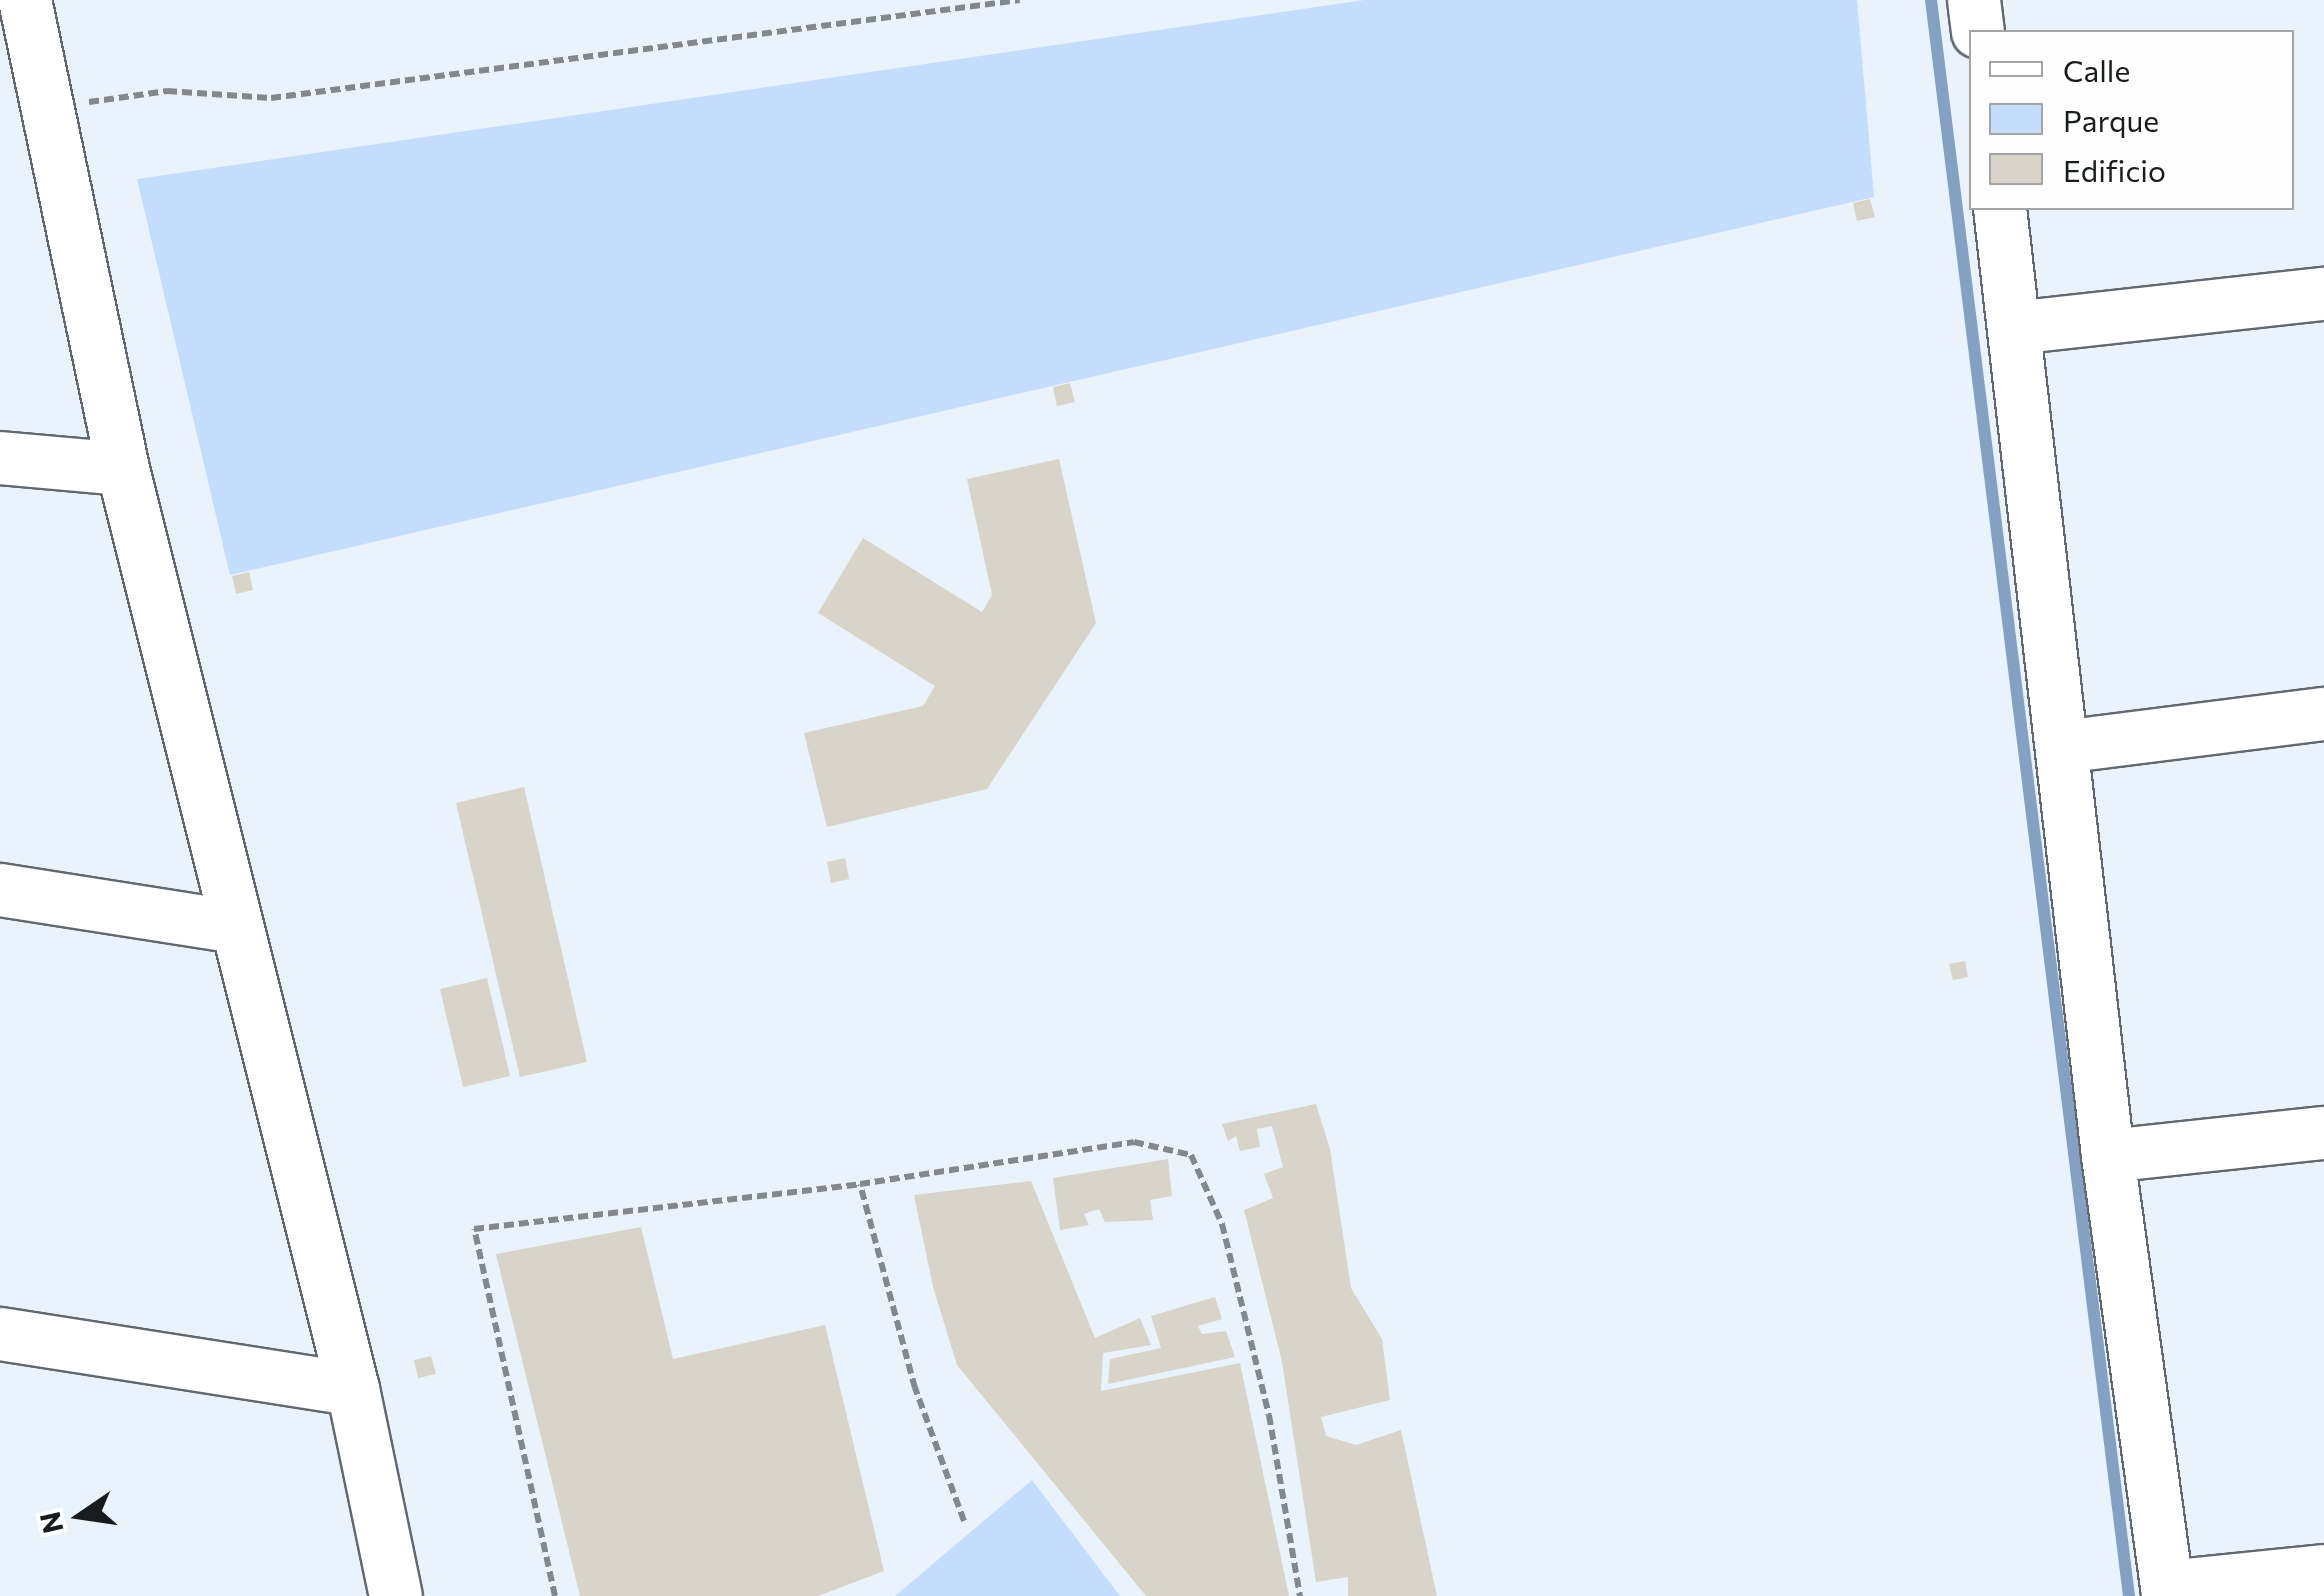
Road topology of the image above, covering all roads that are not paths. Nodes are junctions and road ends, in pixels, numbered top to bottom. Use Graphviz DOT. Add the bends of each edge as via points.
graph roads {
  1 [pos="1974,0"];
  2 [pos="17,3"];
  3 [pos="1978,30"];
  4 [pos="2000,210"];
  5 [pos="2324,294"];
  6 [pos="2014,328"];
  7 [pos="0,458"];
  8 [pos="124,469"];
  9 [pos="2324,714"];
  10 [pos="2062,746"];
  11 [pos="0,890"];
  12 [pos="235,927"];
  13 [pos="2324,1133"];
  14 [pos="2108,1156"];
  15 [pos="0,1334"];
  16 [pos="354,1389"];
  17 [pos="2324,1572"];
  18 [pos="2167,1591"];
  19 [pos="396,1596"];
  1 -- 3 [label="street"];
  2 -- 8 [label="street" via="48,108"];
  4 -- 6 [label="street"];
  5 -- 6 [label="street"];
  6 -- 10 [label="street"];
  7 -- 8 [label="street"];
  8 -- 12 [label="street"];
  9 -- 10 [label="street"];
  10 -- 14 [label="street"];
  11 -- 12 [label="street"];
  12 -- 16 [label="street"];
  13 -- 14 [label="street"];
  14 -- 18 [label="street"];
  15 -- 16 [label="street"];
  16 -- 19 [label="street"];
  17 -- 18 [label="street"];
}
